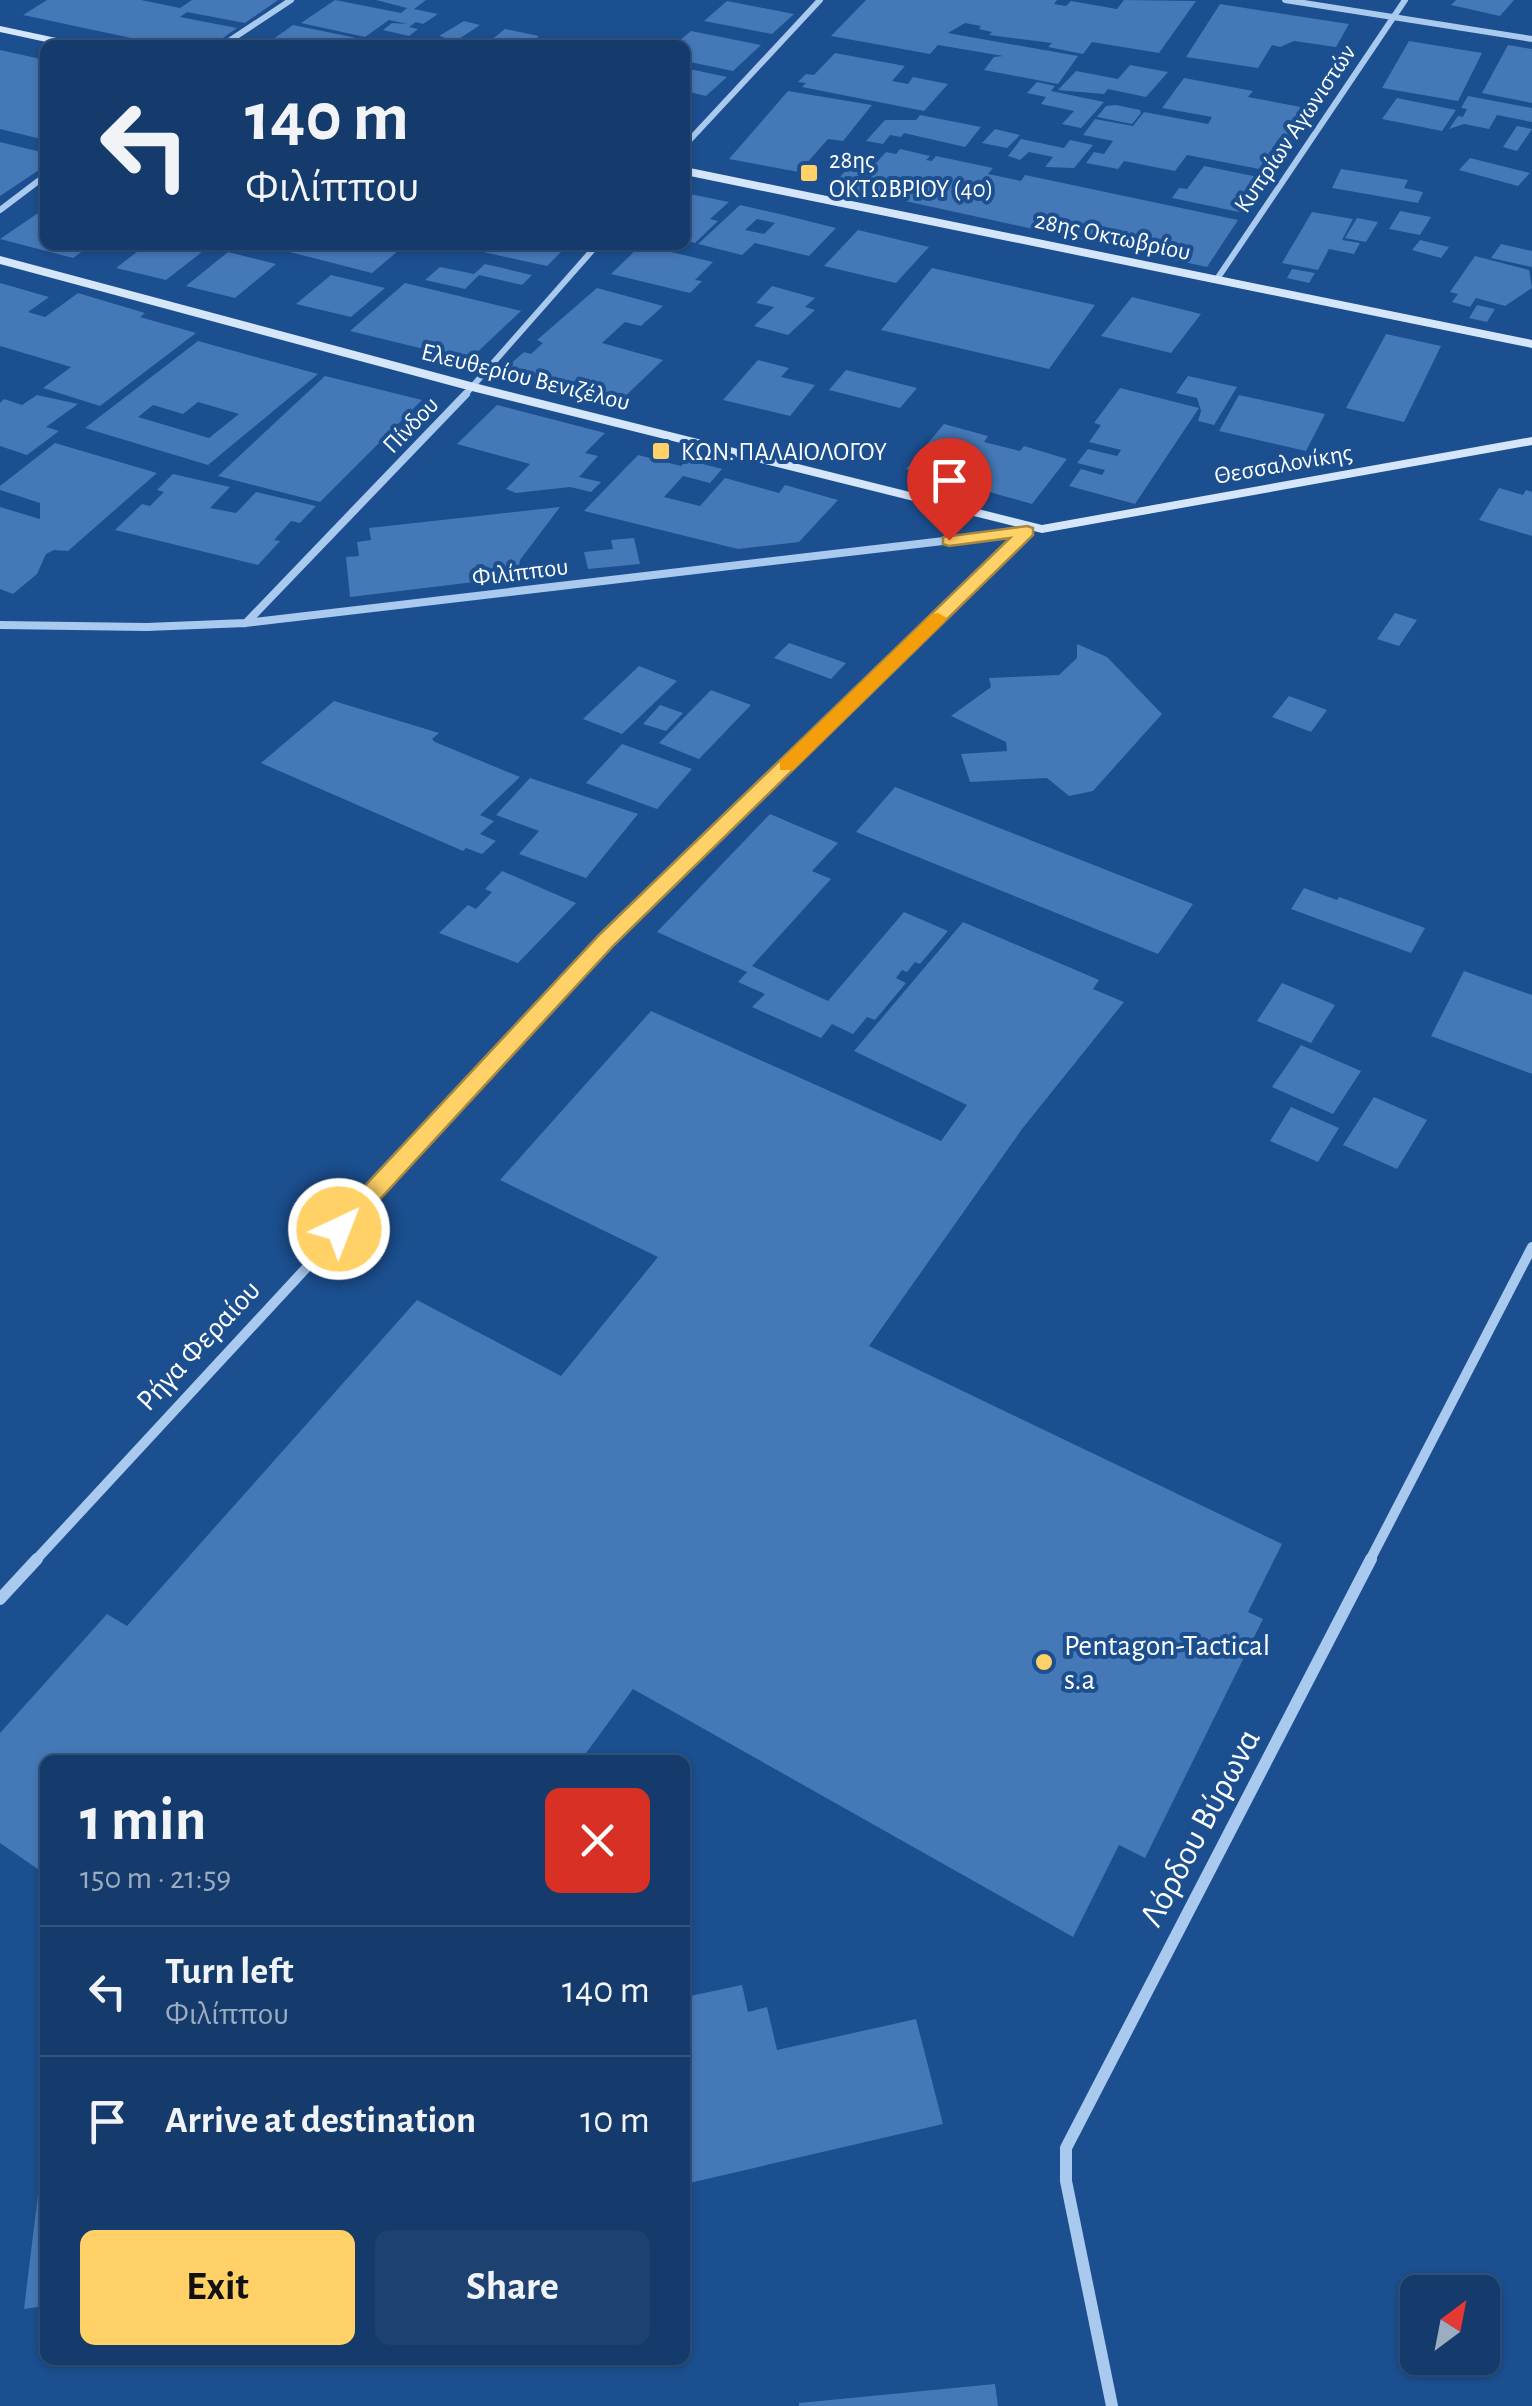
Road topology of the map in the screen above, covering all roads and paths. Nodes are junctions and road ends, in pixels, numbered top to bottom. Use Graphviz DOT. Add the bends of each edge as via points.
graph roads {
  1 [pos="290,0"];
  2 [pos="820,0"];
  3 [pos="1284,0"];
  4 [pos="1405,0"];
  5 [pos="1393,17"];
  6 [pos="0,29"];
  7 [pos="52,40"];
  8 [pos="230,40"];
  9 [pos="1532,40"];
  10 [pos="690,140"];
  11 [pos="690,172"];
  12 [pos="40,180"];
  13 [pos="0,210"];
  14 [pos="593,250"];
  15 [pos="0,260"];
  16 [pos="1217,279"];
  17 [pos="1532,344"];
  18 [pos="473,387"];
  19 [pos="1532,441"];
  20 [pos="1035,530"];
  21 [pos="245,623"];
  22 [pos="0,625"];
  23 [pos="1532,1247"];
  24 [pos="0,1599"];
  25 [pos="1112,2406"];
  1 -- 8 [label="street"];
  2 -- 10 [label="street"];
  3 -- 5 [label="street"];
  4 -- 5 [label="street, Κυπρίων Αγωνιστών"];
  5 -- 9 [label="street"];
  5 -- 16 [label="street, Κυπρίων Αγωνιστών"];
  6 -- 7 [label="main road"];
  11 -- 16 [label="main road, 28ης Οκτωβρίου"];
  12 -- 13 [label="street"];
  14 -- 18 [label="street, Πίνδου"];
  15 -- 18 [label="main road, Ελευθερίου Βενιζέλου"];
  16 -- 17 [label="main road, 28ης Οκτωβρίου"];
  18 -- 20 [label="main road, Ελευθερίου Βενιζέλου"];
  18 -- 21 [label="street, Πίνδου"];
  19 -- 20 [label="main road, Θεσσαλονίκης"];
  20 -- 21 [label="street, Φιλίππου"];
  20 -- 24 [label="street, Ρήγα Φεραίου" via="607,940"];
  21 -- 22 [label="street, Φιλίππου"];
  23 -- 25 [label="street, Λόρδου Βύρωνα" via="1066,2148 1066,2181"];
}
